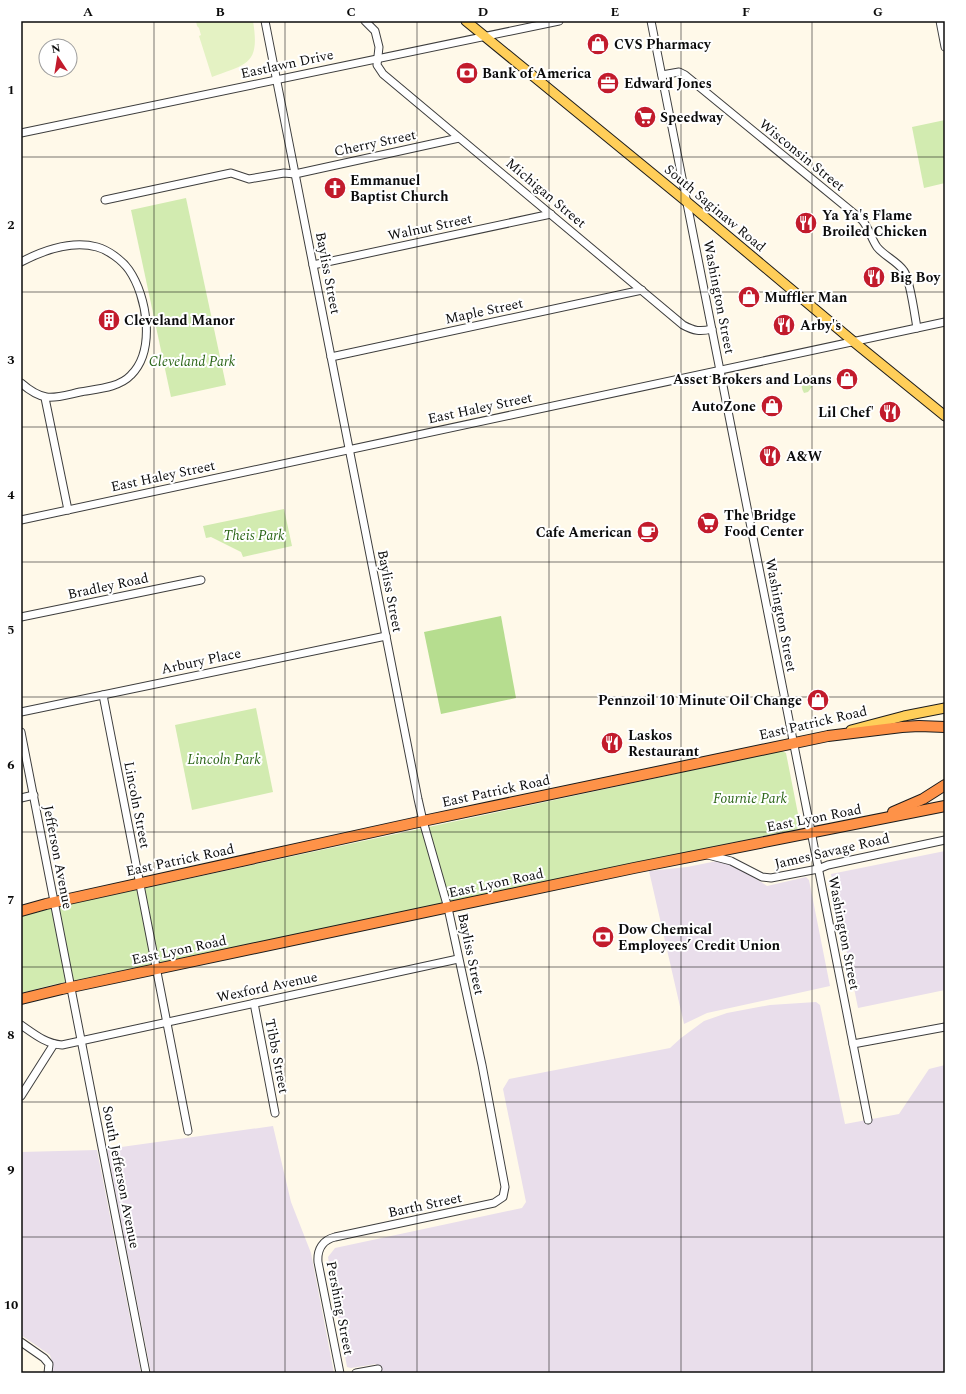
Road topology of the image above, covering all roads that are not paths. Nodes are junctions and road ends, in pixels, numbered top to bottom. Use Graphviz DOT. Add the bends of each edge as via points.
graph roads {
  1 [pos="265,21"];
  2 [pos="365,21"];
  3 [pos="466,21"];
  4 [pos="558,21"];
  5 [pos="651,21"];
  6 [pos="940,21"];
  7 [pos="485,37"];
  8 [pos="945,47"];
  9 [pos="378,58"];
  10 [pos="662,74"];
  11 [pos="276,80"];
  12 [pos="21,133"];
  13 [pos="460,138"];
  14 [pos="295,174"];
  15 [pos="105,200"];
  16 [pos="687,202"];
  17 [pos="552,214"];
  18 [pos="22,258"];
  19 [pos="313,265"];
  20 [pos="642,290"];
  21 [pos="945,322"];
  22 [pos="917,328"];
  23 [pos="712,329"];
  24 [pos="854,342"];
  25 [pos="331,357"];
  26 [pos="720,370"];
  27 [pos="21,383"];
  28 [pos="45,398"];
  29 [pos="945,416"];
  30 [pos="349,450"];
  31 [pos="68,510"];
  32 [pos="21,520"];
  33 [pos="201,580"];
  34 [pos="21,617"];
  35 [pos="386,636"];
  36 [pos="103,695"];
  37 [pos="945,708"];
  38 [pos="21,712"];
  39 [pos="945,727"];
  40 [pos="21,732"];
  41 [pos="828,736"];
  42 [pos="794,743"];
  43 [pos="945,785"];
  44 [pos="34,795"];
  45 [pos="21,798"];
  46 [pos="945,806"];
  47 [pos="881,819"];
  48 [pos="423,821"];
  49 [pos="811,833"];
  50 [pos="945,840"];
  51 [pos="704,854"];
  52 [pos="818,869"];
  53 [pos="140,884"];
  54 [pos="54,902"];
  55 [pos="448,908"];
  56 [pos="21,911"];
  57 [pos="458,959"];
  58 [pos="157,969"];
  59 [pos="70,987"];
  60 [pos="21,999"];
  61 [pos="254,1003"];
  62 [pos="167,1021"];
  63 [pos="21,1025"];
  64 [pos="945,1027"];
  65 [pos="81,1041"];
  66 [pos="54,1044"];
  67 [pos="853,1044"];
  68 [pos="21,1096"];
  69 [pos="275,1113"];
  70 [pos="868,1120"];
  71 [pos="188,1131"];
  72 [pos="501,1163"];
  73 [pos="320,1247"];
  74 [pos="21,1342"];
  75 [pos="378,1369"];
  76 [pos="48,1373"];
  77 [pos="146,1373"];
  78 [pos="340,1373"];
  79 [pos="356,1373"];
  1 -- 11 [label="street, Bayliss Street"];
  2 -- 9 [label="street, Michigan Street" via="375,31 379,47"];
  3 -- 7 [label="main road, South Saginaw Road"];
  4 -- 7 [label="street, Eastlawn Drive"];
  5 -- 10 [label="street, Washington Street"];
  6 -- 8 [label="street"];
  7 -- 9 [label="street, Eastlawn Drive"];
  7 -- 16 [label="main road, South Saginaw Road"];
  9 -- 11 [label="street, Eastlawn Drive"];
  9 -- 13 [label="street, Michigan Street" via="378,67 383,74"];
  10 -- 16 [label="street, Washington Street"];
  10 -- 22 [label="street, Wisconsin Street" via="679,72 685,75 862,220 878,248 906,273"];
  11 -- 12 [label="street, Eastlawn Drive"];
  11 -- 14 [label="street, Bayliss Street"];
  13 -- 14 [label="street, Cherry Street"];
  13 -- 17 [label="street, Michigan Street"];
  14 -- 15 [label="street, Cherry Street" via="284,173 249,179 232,174"];
  14 -- 19 [label="street, Bayliss Street"];
  16 -- 23 [label="street, Washington Street"];
  16 -- 24 [label="main road, South Saginaw Road"];
  17 -- 19 [label="street, Walnut Street"];
  17 -- 20 [label="street, Michigan Street"];
  18 -- 28 [label="street" via="61,246 92,246 108,252 128,269 135,281 146,319 147,339 140,362 132,375 112,385"];
  19 -- 25 [label="street, Bayliss Street"];
  20 -- 23 [label="street, Michigan Street" via="683,325 700,332"];
  20 -- 25 [label="street, Maple Street"];
  21 -- 22 [label="street, East Haley Street"];
  22 -- 24 [label="street, East Haley Street"];
  23 -- 26 [label="street, Washington Street"];
  24 -- 26 [label="street, East Haley Street"];
  24 -- 29 [label="main road, South Saginaw Road"];
  25 -- 30 [label="street, Bayliss Street"];
  26 -- 30 [label="street, East Haley Street"];
  26 -- 42 [label="street, Washington Street"];
  27 -- 28 [label="street" via="31,392"];
  28 -- 31 [label="street"];
  30 -- 31 [label="street, East Haley Street"];
  30 -- 35 [label="street, Bayliss Street"];
  31 -- 32 [label="street, East Haley Street"];
  33 -- 34 [label="street, Bradley Road"];
  35 -- 36 [label="street, Arbury Place"];
  35 -- 48 [label="street, Bayliss Street"];
  36 -- 38 [label="street, Arbury Place"];
  36 -- 53 [label="street, Lincoln Street"];
  37 -- 41 [label="main road, East Patrick Road"];
  39 -- 41 [label="highway" via="902,726"];
  40 -- 44 [label="street, Jefferson Avenue"];
  41 -- 42 [label="highway, East Patrick Road"];
  42 -- 48 [label="highway, East Patrick Road"];
  42 -- 49 [label="street, Washington Street"];
  43 -- 47 [label="highway" via="923,799"];
  44 -- 45 [label="street"];
  44 -- 54 [label="street, Jefferson Avenue"];
  46 -- 47 [label="highway, East Lyon Road"];
  47 -- 49 [label="highway, East Lyon Road"];
  48 -- 53 [label="highway, East Patrick Road"];
  48 -- 55 [label="street, Bayliss Street"];
  49 -- 51 [label="highway, East Lyon Road"];
  49 -- 52 [label="street, Washington Street"];
  50 -- 52 [label="street, James Savage Road"];
  51 -- 52 [label="street, James Savage Road" via="731,861 762,877 771,878"];
  51 -- 55 [label="highway, East Lyon Road"];
  52 -- 67 [label="street, Washington Street"];
  53 -- 54 [label="highway, East Patrick Road"];
  53 -- 58 [label="street, Lincoln Street"];
  54 -- 56 [label="highway, East Patrick Road"];
  54 -- 59 [label="street, Jefferson Avenue"];
  55 -- 57 [label="street, Bayliss Street"];
  55 -- 58 [label="highway, East Lyon Road"];
  57 -- 61 [label="street, Wexford Avenue"];
  57 -- 72 [label="street, Bayliss Street"];
  58 -- 59 [label="highway, East Lyon Road"];
  58 -- 62 [label="street, Lincoln Street"];
  59 -- 60 [label="highway, East Lyon Road"];
  59 -- 65 [label="street, South Jefferson Avenue"];
  61 -- 62 [label="street, Wexford Avenue"];
  61 -- 69 [label="street, Tibbs Street"];
  62 -- 65 [label="street, Wexford Avenue"];
  62 -- 71 [label="street, Lincoln Street"];
  63 -- 66 [label="street"];
  64 -- 67 [label="street"];
  65 -- 66 [label="street, Wexford Avenue"];
  65 -- 77 [label="street, South Jefferson Avenue"];
  66 -- 68 [label="street"];
  67 -- 70 [label="street, Washington Street"];
  72 -- 73 [label="street, Barth Street" via="505,1192 494,1203 336,1237 329,1239"];
  73 -- 78 [label="street, Pershing Street" via="317,1256"];
  74 -- 76 [label="street" via="44,1358 49,1364"];
  75 -- 79 [label="street"];
}
